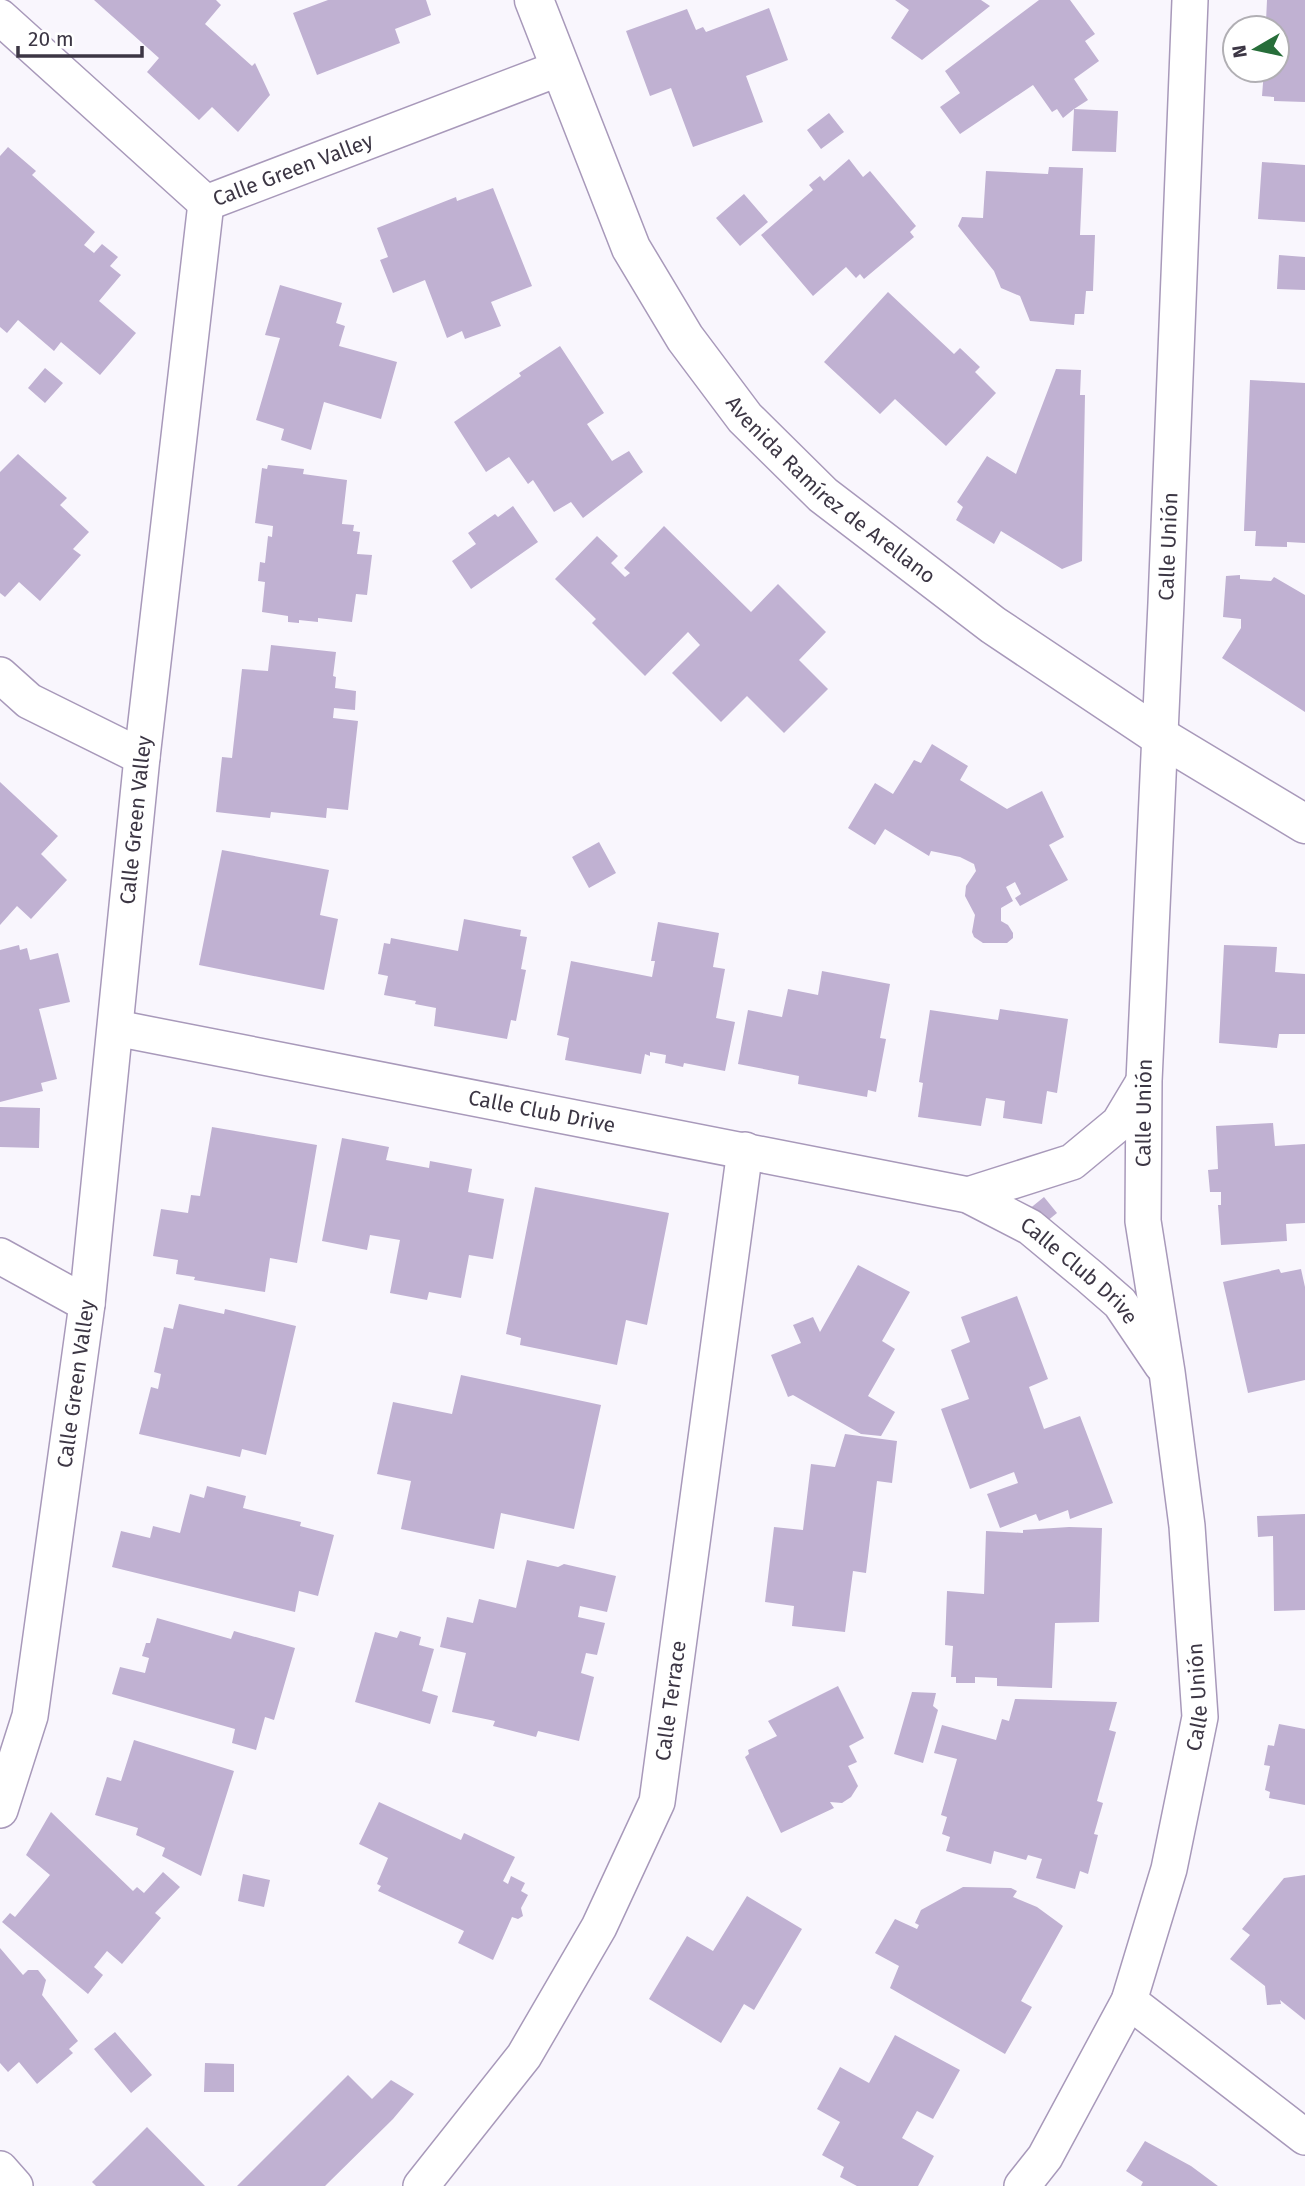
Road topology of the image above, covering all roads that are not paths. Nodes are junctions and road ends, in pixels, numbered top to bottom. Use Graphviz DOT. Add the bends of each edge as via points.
graph roads {
  1 [pos="534,0"];
  2 [pos="1190,0"];
  3 [pos="0,17"];
  4 [pos="560,68"];
  5 [pos="206,203"];
  6 [pos="0,675"];
  7 [pos="1160,736"];
  8 [pos="142,757"];
  9 [pos="1305,824"];
  10 [pos="116,1028"];
  11 [pos="1144,1081"];
  12 [pos="745,1150"];
  13 [pos="968,1195"];
  14 [pos="0,1256"];
  15 [pos="87,1304"];
  16 [pos="1167,1371"];
  17 [pos="0,1810"];
  18 [pos="1129,2001"];
  19 [pos="1305,2137"];
  20 [pos="0,2169"];
  21 [pos="15,2186"];
  22 [pos="421,2186"];
  23 [pos="1022,2186"];
  1 -- 4 [label="street, Avenida Ramírez de Arellano"];
  2 -- 7 [label="street, Calle Unión"];
  3 -- 5 [label="street"];
  4 -- 5 [label="street, Calle Green Valley"];
  4 -- 7 [label="street, Avenida Ramírez de Arellano" via="631,248 685,338 745,418 823,495 993,625"];
  5 -- 8 [label="street, Calle Green Valley"];
  6 -- 8 [label="street" via="29,701"];
  7 -- 9 [label="street, Avenida Ramírez de Arellano"];
  7 -- 11 [label="street, Calle Unión"];
  8 -- 10 [label="street, Calle Green Valley"];
  10 -- 12 [label="street, Calle Club Drive"];
  10 -- 15 [label="street, Calle Green Valley"];
  11 -- 13 [label="street, Calle Club Drive" via="1119,1123 1072,1163"];
  11 -- 16 [label="street, Calle Unión" via="1143,1221"];
  12 -- 13 [label="street, Calle Club Drive"];
  12 -- 22 [label="street, Calle Terrace" via="657,1802 599,1927 524,2056"];
  13 -- 16 [label="street, Calle Club Drive" via="1030,1227 1120,1303"];
  14 -- 15 [label="street"];
  15 -- 17 [label="street, Calle Green Valley" via="30,1716"];
  16 -- 18 [label="street, Calle Unión" via="1187,1526 1200,1717 1169,1869"];
  18 -- 19 [label="street"];
  18 -- 23 [label="street, Calle Unión" via="1045,2157"];
  20 -- 21 [label="street"];
}
